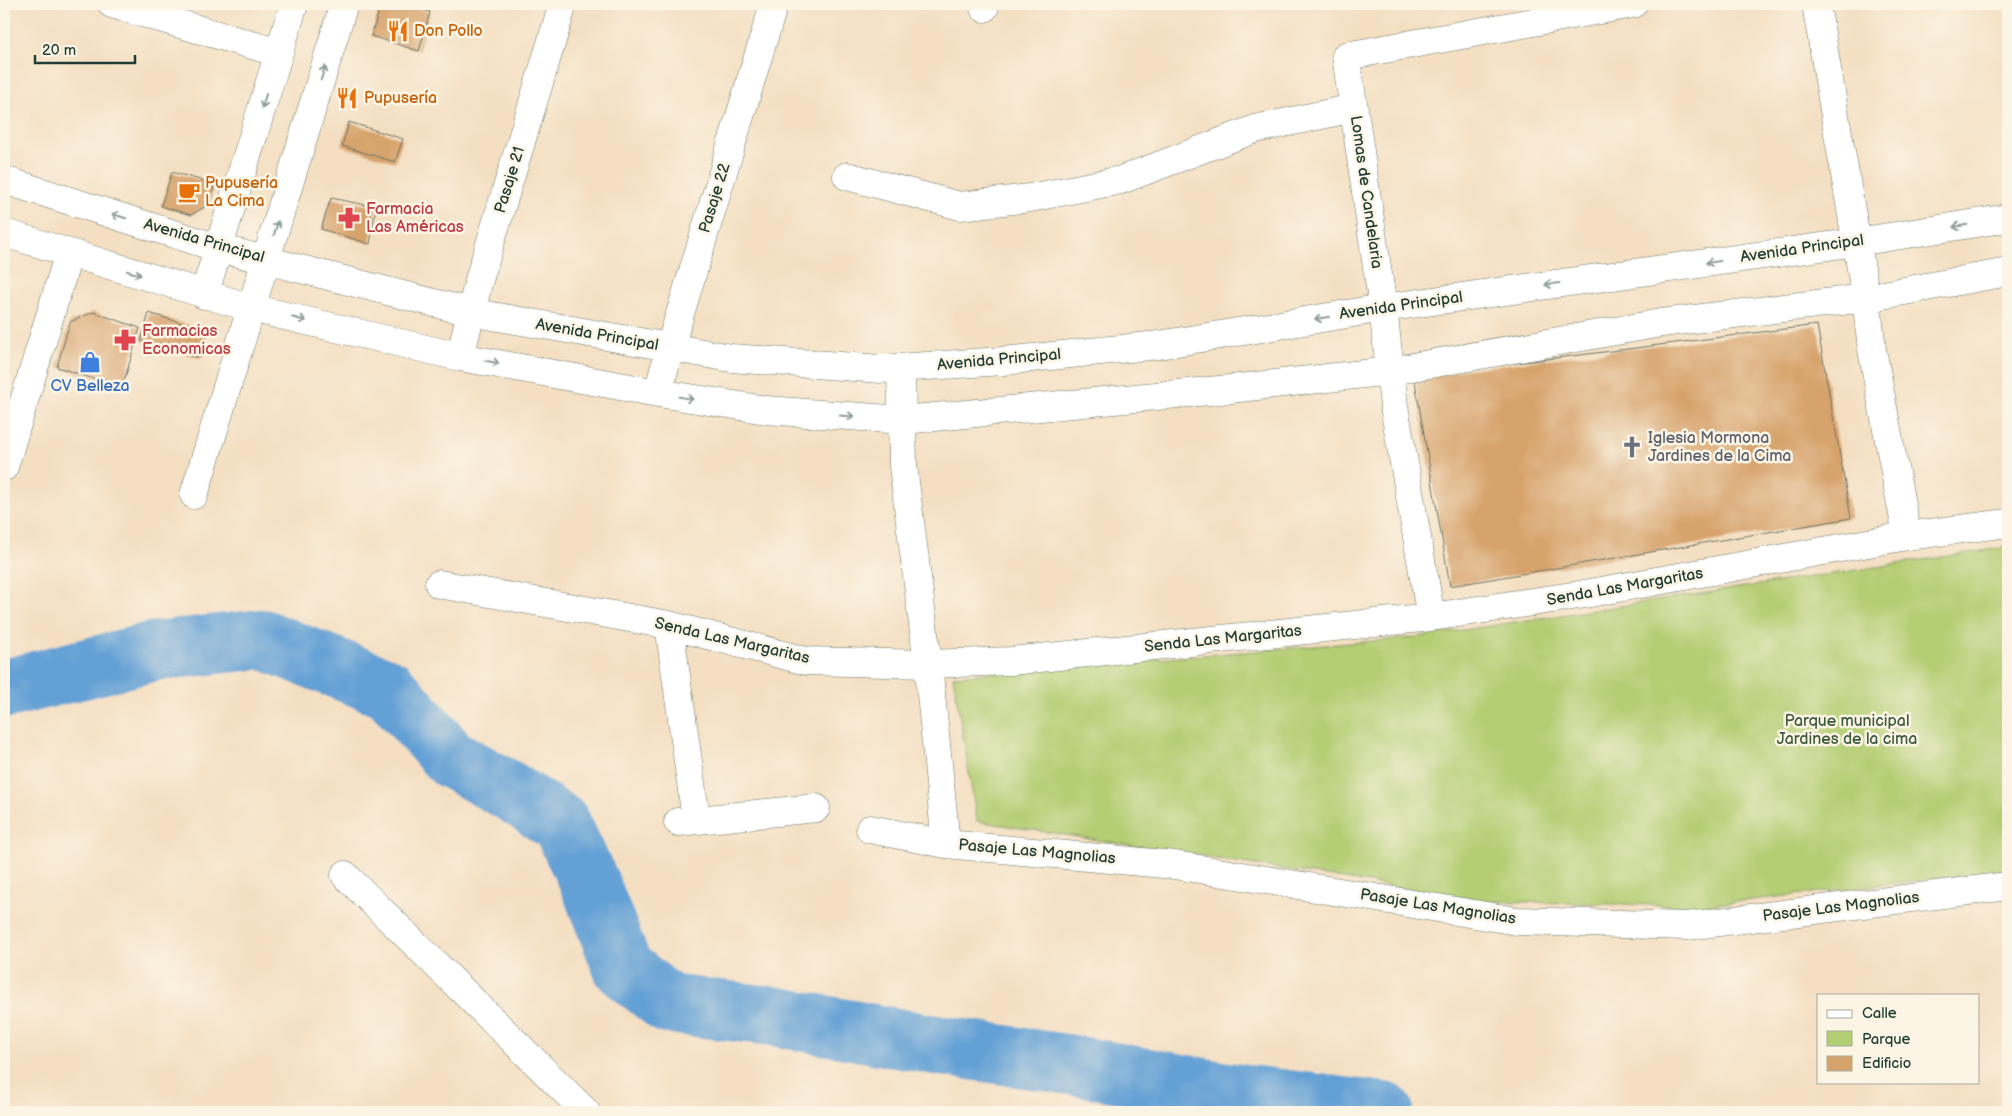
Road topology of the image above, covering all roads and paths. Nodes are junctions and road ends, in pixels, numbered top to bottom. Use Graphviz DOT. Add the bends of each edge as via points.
graph roads {
  1 [pos="112,4"];
  2 [pos="294,4"];
  3 [pos="344,4"];
  4 [pos="563,4"];
  5 [pos="774,4"];
  6 [pos="1633,4"];
  7 [pos="1816,4"];
  8 [pos="1578,8"];
  9 [pos="279,53"];
  10 [pos="1354,108"];
  11 [pos="847,176"];
  12 [pos="4,180"];
  13 [pos="2008,218"];
  14 [pos="4,233"];
  15 [pos="1857,242"];
  16 [pos="218,248"];
  17 [pos="69,253"];
  18 [pos="266,260"];
  19 [pos="2008,272"];
  20 [pos="204,295"];
  21 [pos="1866,298"];
  22 [pos="252,308"];
  23 [pos="1382,308"];
  24 [pos="470,312"];
  25 [pos="670,348"];
  26 [pos="460,356"];
  27 [pos="900,368"];
  28 [pos="1390,371"];
  29 [pos="658,393"];
  30 [pos="903,420"];
  31 [pos="4,467"];
  32 [pos="194,495"];
  33 [pos="2008,523"];
  34 [pos="1907,536"];
  35 [pos="439,584"];
  36 [pos="1431,617"];
  37 [pos="668,625"];
  38 [pos="928,664"];
  39 [pos="816,808"];
  40 [pos="870,829"];
  41 [pos="946,844"];
  42 [pos="345,875"];
  43 [pos="2008,886"];
  44 [pos="586,1112"];
  1 -- 9 [label="street"];
  2 -- 9 [label="street"];
  18 -- 3 [label="street, one-way"];
  4 -- 24 [label="street, Pasaje 21"];
  5 -- 25 [label="street, Pasaje 22"];
  6 -- 8 [label="street, Lomas de Candelaria"];
  7 -- 15 [label="street"];
  8 -- 10 [label="street, Lomas de Candelaria" via="1346,56"];
  9 -- 16 [label="street, one-way"];
  10 -- 11 [label="street" via="1255,129 1121,180 1030,198 960,206"];
  10 -- 23 [label="street, Lomas de Candelaria"];
  16 -- 12 [label="street, Avenida Principal, one-way"];
  13 -- 15 [label="street, Avenida Principal, one-way"];
  14 -- 17 [label="street"];
  15 -- 21 [label="street"];
  15 -- 23 [label="street, Avenida Principal, one-way"];
  16 -- 18 [label="street, Avenida Principal"];
  16 -- 20 [label="street"];
  17 -- 20 [label="street, one-way"];
  17 -- 31 [label="street"];
  18 -- 22 [label="street"];
  18 -- 24 [label="street, Avenida Principal"];
  19 -- 21 [label="street"];
  20 -- 22 [label="street"];
  21 -- 28 [label="street" via="1661,323"];
  21 -- 34 [label="street" via="1872,349"];
  22 -- 26 [label="street, one-way"];
  22 -- 32 [label="street"];
  23 -- 27 [label="street, Avenida Principal, one-way" via="1159,345"];
  23 -- 28 [label="street, Lomas de Candelaria"];
  24 -- 25 [label="street, Avenida Principal"];
  24 -- 26 [label="street, Pasaje 21"];
  25 -- 27 [label="street, Avenida Principal" via="731,358"];
  25 -- 29 [label="street, Pasaje 22"];
  26 -- 29 [label="street, one-way"];
  27 -- 30 [label="street"];
  28 -- 30 [label="street"];
  28 -- 36 [label="street, Lomas de Candelaria"];
  29 -- 30 [label="street, one-way" via="766,410"];
  30 -- 38 [label="street" via="903,466"];
  33 -- 34 [label="street, Senda Las Margaritas"];
  34 -- 36 [label="street, Senda Las Margaritas" via="1579,595"];
  35 -- 37 [label="street, Senda Las Margaritas"];
  36 -- 38 [label="street, Senda Las Margaritas" via="1011,661"];
  37 -- 38 [label="street, Senda Las Margaritas" via="806,661"];
  37 -- 39 [label="street" via="686,820"];
  38 -- 41 [label="street"];
  40 -- 41 [label="street, Pasaje Las Magnolias"];
  41 -- 43 [label="street, Pasaje Las Magnolias" via="1175,865 1517,920 1686,926"];
  42 -- 44 [label="street"];
}
